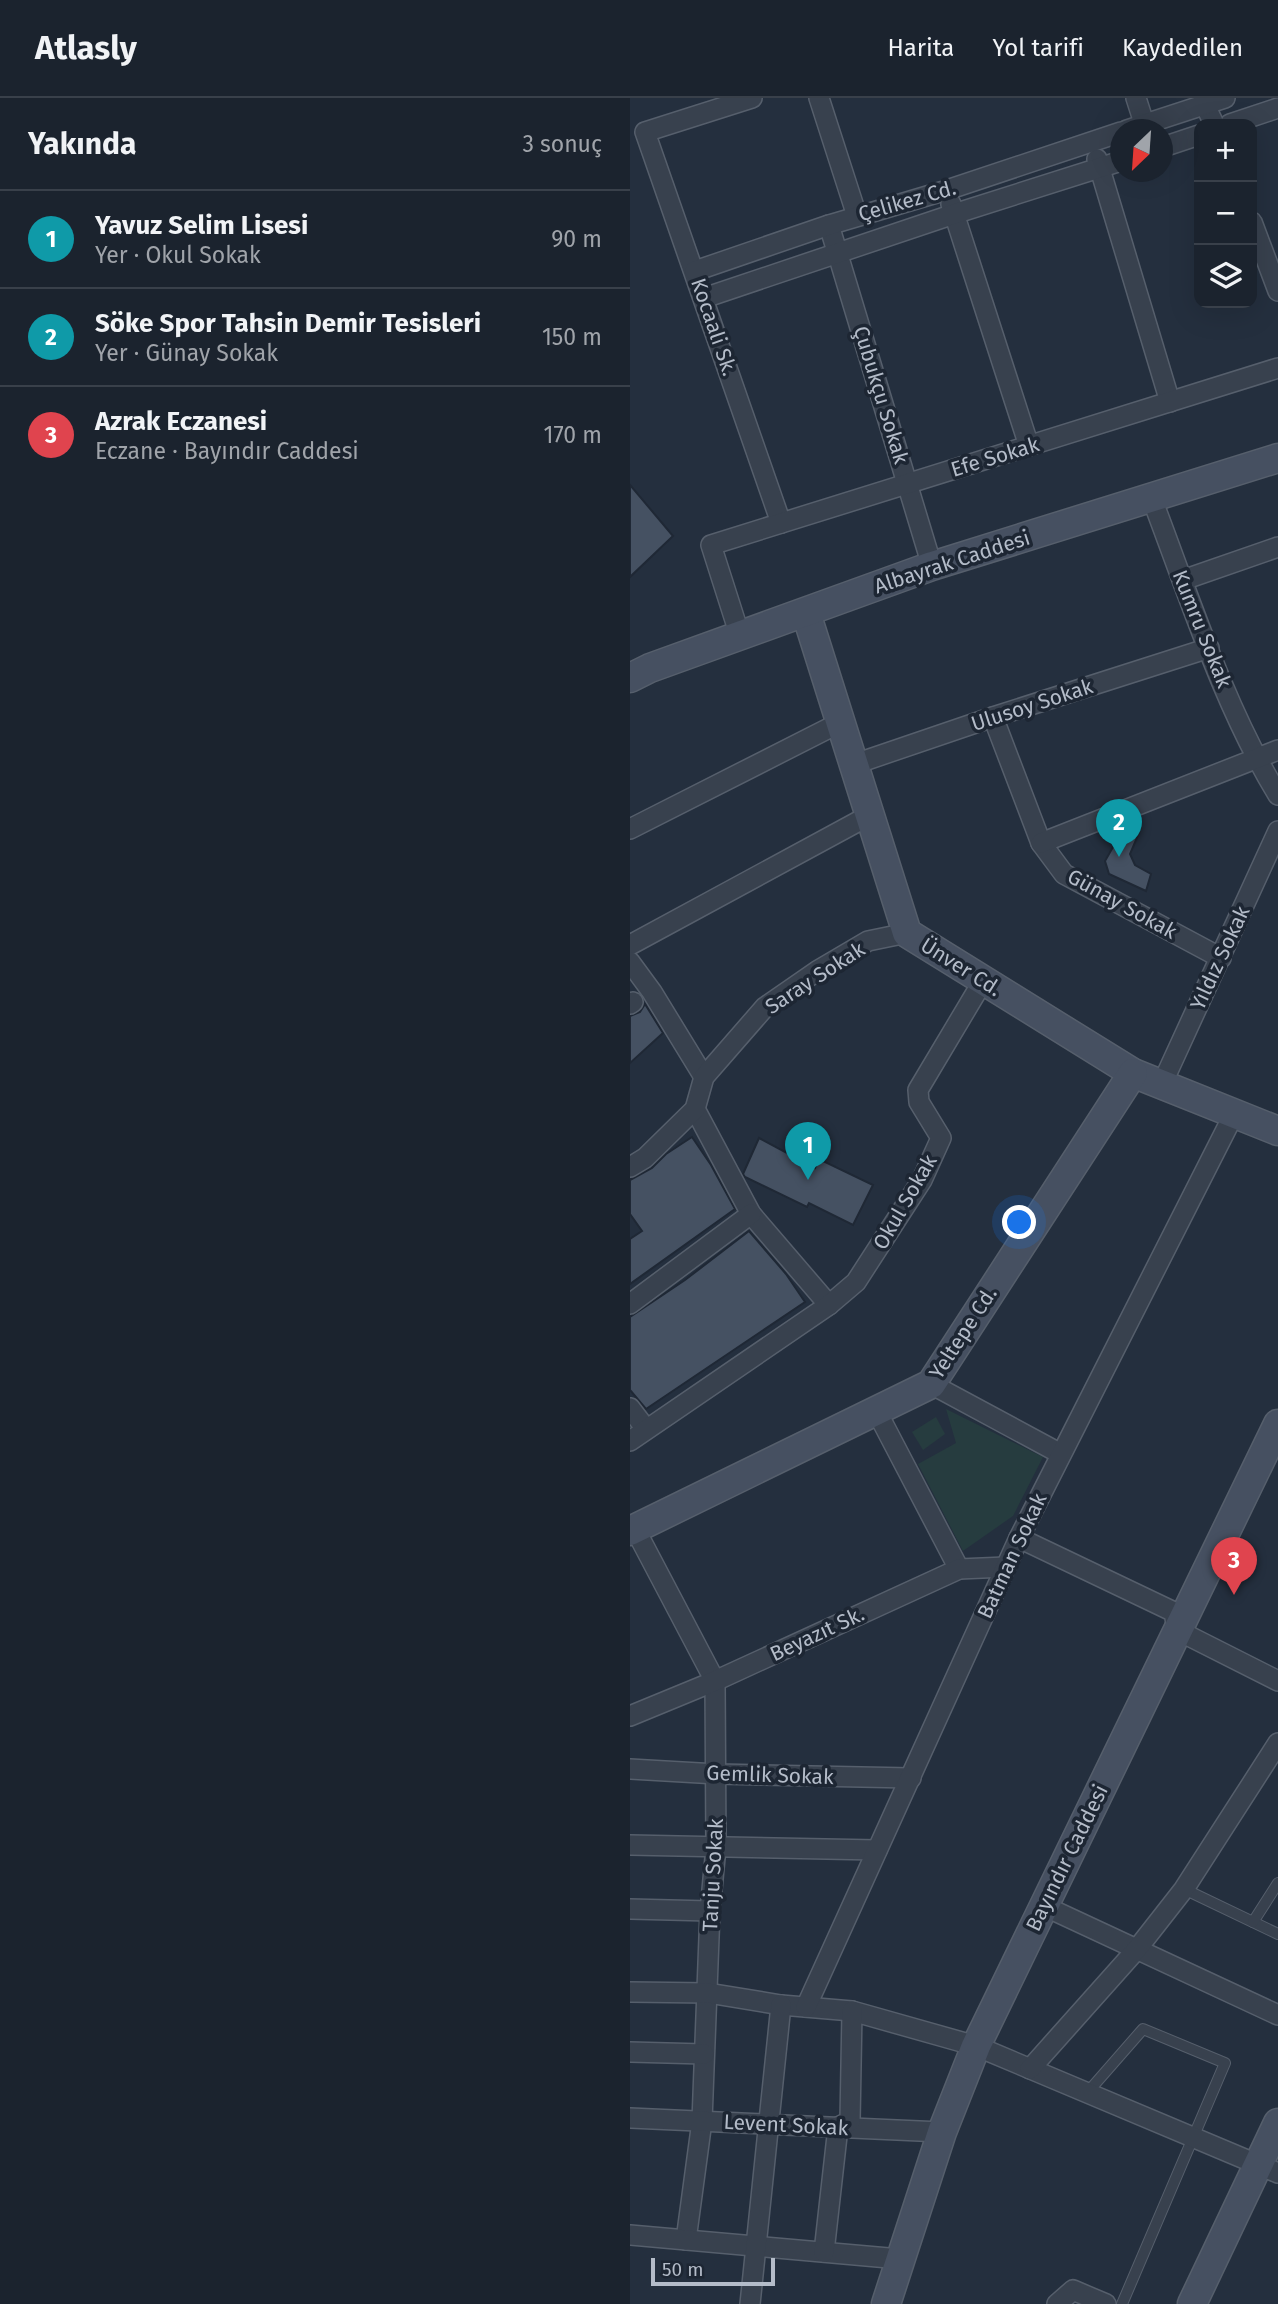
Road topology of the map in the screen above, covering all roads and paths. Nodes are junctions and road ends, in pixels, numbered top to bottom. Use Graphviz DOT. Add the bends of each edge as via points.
graph roads {
  1 [pos="752,98"];
  2 [pos="818,98"];
  3 [pos="1136,98"];
  4 [pos="1225,98"];
  5 [pos="730,101"];
  6 [pos="1205,105"];
  7 [pos="1278,108"];
  8 [pos="1136,119"];
  9 [pos="1159,119"];
  10 [pos="1212,119"];
  11 [pos="1245,119"];
  12 [pos="1110,136"];
  13 [pos="1194,137"];
  14 [pos="1091,143"];
  15 [pos="1173,144"];
  16 [pos="1110,165"];
  17 [pos="1100,168"];
  18 [pos="947,190"];
  19 [pos="954,214"];
  20 [pos="857,216"];
  21 [pos="829,225"];
  22 [pos="1257,235"];
  23 [pos="838,254"];
  24 [pos="695,271"];
  25 [pos="1278,291"];
  26 [pos="704,298"];
  27 [pos="1278,368"];
  28 [pos="1170,402"];
  29 [pos="1029,446"];
  30 [pos="1278,458"];
  31 [pos="907,484"];
  32 [pos="1152,499"];
  33 [pos="781,523"];
  34 [pos="1278,547"];
  35 [pos="932,566"];
  36 [pos="1183,580"];
  37 [pos="806,613"];
  38 [pos="740,636"];
  39 [pos="1209,649"];
  40 [pos="630,678"];
  41 [pos="993,717"];
  42 [pos="841,722"];
  43 [pos="1278,750"];
  44 [pos="1255,757"];
  45 [pos="855,764"];
  46 [pos="1278,795"];
  47 [pos="870,815"];
  48 [pos="630,829"];
  49 [pos="1278,831"];
  50 [pos="1041,843"];
  51 [pos="907,933"];
  52 [pos="630,945"];
  53 [pos="1221,958"];
  54 [pos="630,962"];
  55 [pos="983,981"];
  56 [pos="1133,1073"];
  57 [pos="704,1077"];
  58 [pos="1162,1084"];
  59 [pos="695,1109"];
  60 [pos="1235,1112"];
  61 [pos="1278,1131"];
  62 [pos="630,1167"];
  63 [pos="751,1214"];
  64 [pos="630,1304"];
  65 [pos="829,1305"];
  66 [pos="931,1384"];
  67 [pos="630,1408"];
  68 [pos="877,1412"];
  69 [pos="1278,1424"];
  70 [pos="646,1429"];
  71 [pos="630,1441"];
  72 [pos="1061,1454"];
  73 [pos="632,1530"];
  74 [pos="1019,1538"];
  75 [pos="1006,1567"];
  76 [pos="959,1569"];
  77 [pos="1177,1630"];
  78 [pos="715,1681"];
  79 [pos="1278,1681"];
  80 [pos="630,1716"];
  81 [pos="1278,1743"];
  82 [pos="630,1769"];
  83 [pos="717,1774"];
  84 [pos="911,1779"];
  85 [pos="630,1845"];
  86 [pos="716,1847"];
  87 [pos="877,1850"];
  88 [pos="1278,1883"];
  89 [pos="1184,1889"];
  90 [pos="1044,1906"];
  91 [pos="630,1909"];
  92 [pos="710,1911"];
  93 [pos="1253,1923"];
  94 [pos="1278,1934"];
  95 [pos="1137,1949"];
  96 [pos="630,1992"];
  97 [pos="708,1993"];
  98 [pos="781,2005"];
  99 [pos="806,2007"];
  100 [pos="852,2011"];
  101 [pos="1278,2015"];
  102 [pos="976,2046"];
  103 [pos="630,2052"];
  104 [pos="704,2054"];
  105 [pos="1030,2069"];
  106 [pos="1087,2093"];
  107 [pos="702,2121"];
  108 [pos="631,2122"];
  109 [pos="1278,2123"];
  110 [pos="769,2124"];
  111 [pos="838,2127"];
  112 [pos="942,2132"];
  113 [pos="1195,2137"];
  114 [pos="1269,2168"];
  115 [pos="630,2235"];
  116 [pos="686,2241"];
  117 [pos="756,2246"];
  118 [pos="824,2252"];
  119 [pos="901,2259"];
  120 [pos="750,2304"];
  121 [pos="886,2304"];
  122 [pos="1057,2304"];
  123 [pos="1106,2304"];
  124 [pos="1122,2304"];
  125 [pos="1192,2304"];
  1 -- 5 [label="street"];
  2 -- 20 [label="street"];
  3 -- 8 [label="street"];
  4 -- 6 [label="street"];
  5 -- 24 [label="street, Kocaali Sk." via="645,132"];
  6 -- 9 [label="street"];
  6 -- 10 [label="street"];
  7 -- 11 [label="street"];
  12 -- 14 [label="street, Çelikez Cd."];
  13 -- 15 [label="street"];
  14 -- 17 [label="street"];
  14 -- 18 [label="street, Çelikez Cd."];
  16 -- 17 [label="street"];
  17 -- 19 [label="street"];
  17 -- 28 [label="street"];
  18 -- 19 [label="street"];
  18 -- 20 [label="street, Çelikez Cd."];
  19 -- 23 [label="street"];
  19 -- 29 [label="street"];
  20 -- 21 [label="street, Çelikez Cd."];
  21 -- 23 [label="street, Çubukçu Sokak"];
  21 -- 24 [label="street, Çelikez Cd."];
  22 -- 25 [label="street"];
  23 -- 26 [label="street"];
  23 -- 31 [label="street, Çubukçu Sokak"];
  24 -- 26 [label="street, Kocaali Sk."];
  26 -- 33 [label="street, Kocaali Sk."];
  27 -- 28 [label="street, Efe Sokak"];
  28 -- 29 [label="street, Efe Sokak"];
  29 -- 31 [label="street, Efe Sokak"];
  30 -- 32 [label="street, Albayrak Caddesi"];
  31 -- 33 [label="street, Efe Sokak"];
  31 -- 35 [label="street, Çubukçu Sokak"];
  32 -- 35 [label="street, Albayrak Caddesi"];
  32 -- 36 [label="street, Kumru Sokak"];
  33 -- 38 [label="street, Efe Sokak" via="711,545"];
  34 -- 36 [label="street"];
  35 -- 37 [label="street, Albayrak Caddesi"];
  36 -- 39 [label="street, Kumru Sokak"];
  37 -- 38 [label="street, Albayrak Caddesi"];
  37 -- 42 [label="street, Ünver Cd."];
  38 -- 40 [label="street, Albayrak Caddesi"];
  39 -- 41 [label="street, Ulusoy Sokak"];
  39 -- 44 [label="street, Kumru Sokak"];
  41 -- 45 [label="street, Ulusoy Sokak"];
  41 -- 50 [label="street, Günay Sokak"];
  42 -- 45 [label="street, Ünver Cd."];
  42 -- 48 [label="street"];
  43 -- 44 [label="street"];
  44 -- 46 [label="street, Kumru Sokak"];
  44 -- 50 [label="street"];
  45 -- 47 [label="street, Ünver Cd."];
  47 -- 51 [label="street, Ünver Cd."];
  47 -- 52 [label="street"];
  49 -- 53 [label="street, Yıldız Sokak"];
  50 -- 53 [label="street, Günay Sokak" via="1064,874"];
  51 -- 55 [label="street, Ünver Cd."];
  51 -- 57 [label="street, Saray Sokak" via="868,942 765,1007"];
  53 -- 58 [label="street, Yıldız Sokak"];
  54 -- 57 [label="street"];
  55 -- 56 [label="street, Ünver Cd."];
  55 -- 65 [label="street, Okul Sokak" via="918,1090 919,1102 941,1138 922,1180 856,1282"];
  56 -- 58 [label="street, Ünver Cd."];
  56 -- 66 [label="street, Yeltepe Cd."];
  57 -- 59 [label="street, Saray Sokak"];
  58 -- 60 [label="street, Ünver Cd."];
  59 -- 62 [label="street, Saray Sokak"];
  59 -- 63 [label="street"];
  60 -- 61 [label="street, Ünver Cd."];
  60 -- 72 [label="street, Batman Sokak"];
  63 -- 64 [label="street"];
  63 -- 65 [label="street"];
  65 -- 70 [label="street"];
  66 -- 68 [label="street, Yeltepe Cd."];
  66 -- 72 [label="street"];
  67 -- 70 [label="street"];
  68 -- 73 [label="street, Yeltepe Cd."];
  68 -- 76 [label="street"];
  69 -- 77 [label="street, Bayındır Caddesi"];
  70 -- 71 [label="street"];
  72 -- 74 [label="street, Batman Sokak"];
  73 -- 78 [label="street, Tanju Sokak"];
  74 -- 75 [label="street, Batman Sokak"];
  74 -- 77 [label="street" via="1174,1612"];
  75 -- 76 [label="street, Beyazıt Sk."];
  75 -- 84 [label="street, Batman Sokak"];
  76 -- 78 [label="street, Beyazıt Sk."];
  77 -- 79 [label="street"];
  77 -- 90 [label="street, Bayındır Caddesi"];
  78 -- 80 [label="street, Beyazıt Sk."];
  78 -- 83 [label="street, Tanju Sokak"];
  81 -- 89 [label="street"];
  82 -- 83 [label="street, Gemlik Sokak"];
  83 -- 84 [label="street, Gemlik Sokak"];
  83 -- 86 [label="street, Tanju Sokak"];
  84 -- 87 [label="street, Batman Sokak"];
  85 -- 86 [label="street"];
  86 -- 87 [label="street"];
  86 -- 92 [label="street, Tanju Sokak"];
  87 -- 99 [label="street, Batman Sokak"];
  88 -- 93 [label="lane"];
  89 -- 93 [label="lane"];
  89 -- 95 [label="street"];
  90 -- 95 [label="street"];
  90 -- 102 [label="street, Bayındır Caddesi"];
  91 -- 92 [label="street"];
  92 -- 97 [label="street, Tanju Sokak"];
  93 -- 94 [label="lane"];
  95 -- 101 [label="street"];
  95 -- 105 [label="street"];
  96 -- 97 [label="street"];
  97 -- 98 [label="street"];
  97 -- 104 [label="street, Tanju Sokak"];
  98 -- 99 [label="street"];
  98 -- 110 [label="street"];
  99 -- 100 [label="street"];
  100 -- 102 [label="street"];
  100 -- 111 [label="street" via="850,2121"];
  102 -- 105 [label="street"];
  102 -- 112 [label="street, Bayındır Caddesi"];
  103 -- 104 [label="street"];
  104 -- 107 [label="street, Tanju Sokak"];
  105 -- 106 [label="street"];
  106 -- 113 [label="street"];
  106 -- 113 [label="lane" via="1143,2029 1225,2063"];
  107 -- 108 [label="street, Levent Sokak"];
  107 -- 110 [label="street, Levent Sokak"];
  107 -- 116 [label="street, Tanju Sokak"];
  109 -- 114 [label="street"];
  110 -- 111 [label="street, Levent Sokak"];
  110 -- 117 [label="street"];
  111 -- 112 [label="street, Levent Sokak"];
  111 -- 118 [label="street"];
  112 -- 119 [label="street, Bayındır Caddesi"];
  113 -- 114 [label="street"];
  113 -- 124 [label="lane"];
  114 -- 125 [label="street"];
  115 -- 116 [label="street"];
  116 -- 117 [label="street"];
  117 -- 118 [label="street"];
  117 -- 120 [label="street"];
  118 -- 119 [label="street"];
  119 -- 121 [label="street, Bayındır Caddesi"];
  122 -- 123 [label="street" via="1073,2290"];
}
